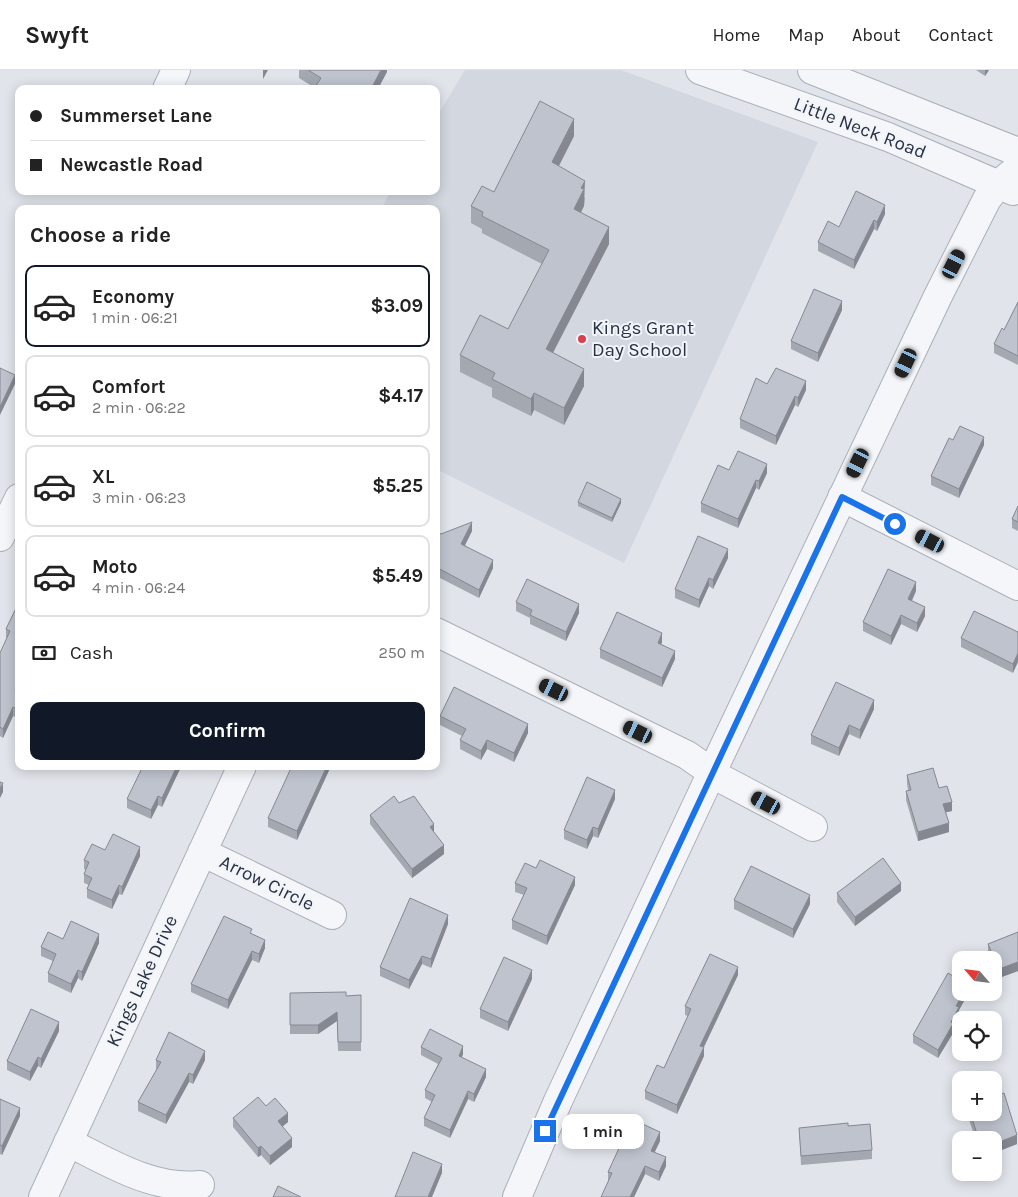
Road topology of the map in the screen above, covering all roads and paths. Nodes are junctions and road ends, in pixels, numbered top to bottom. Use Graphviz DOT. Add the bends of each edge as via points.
graph roads {
  1 [pos="176,70"];
  2 [pos="700,70"];
  3 [pos="812,70"];
  4 [pos="169,85"];
  5 [pos="1018,152"];
  6 [pos="1011,182"];
  7 [pos="842,497"];
  8 [pos="15,506"];
  9 [pos="0,537"];
  10 [pos="1018,586"];
  11 [pos="440,634"];
  12 [pos="240,770"];
  13 [pos="712,772"];
  14 [pos="813,827"];
  15 [pos="202,852"];
  16 [pos="332,915"];
  17 [pos="68,1142"];
  18 [pos="200,1185"];
  19 [pos="43,1197"];
  20 [pos="517,1197"];
  1 -- 4 [label="street"];
  2 -- 6 [label="street, Little Neck Road"];
  3 -- 5 [label="street, Little Neck Road"];
  6 -- 7 [label="street" via="987,199"];
  7 -- 10 [label="street"];
  7 -- 13 [label="street"];
  8 -- 9 [label="street"];
  11 -- 13 [label="street" via="687,755"];
  12 -- 15 [label="street, Kings Lake Drive"];
  13 -- 14 [label="street"];
  13 -- 20 [label="street" via="558,1101"];
  15 -- 16 [label="street, Arrow Circle"];
  15 -- 17 [label="street, Kings Lake Drive"];
  17 -- 18 [label="street" via="161,1184"];
  17 -- 19 [label="street, Kings Lake Drive"];
}
